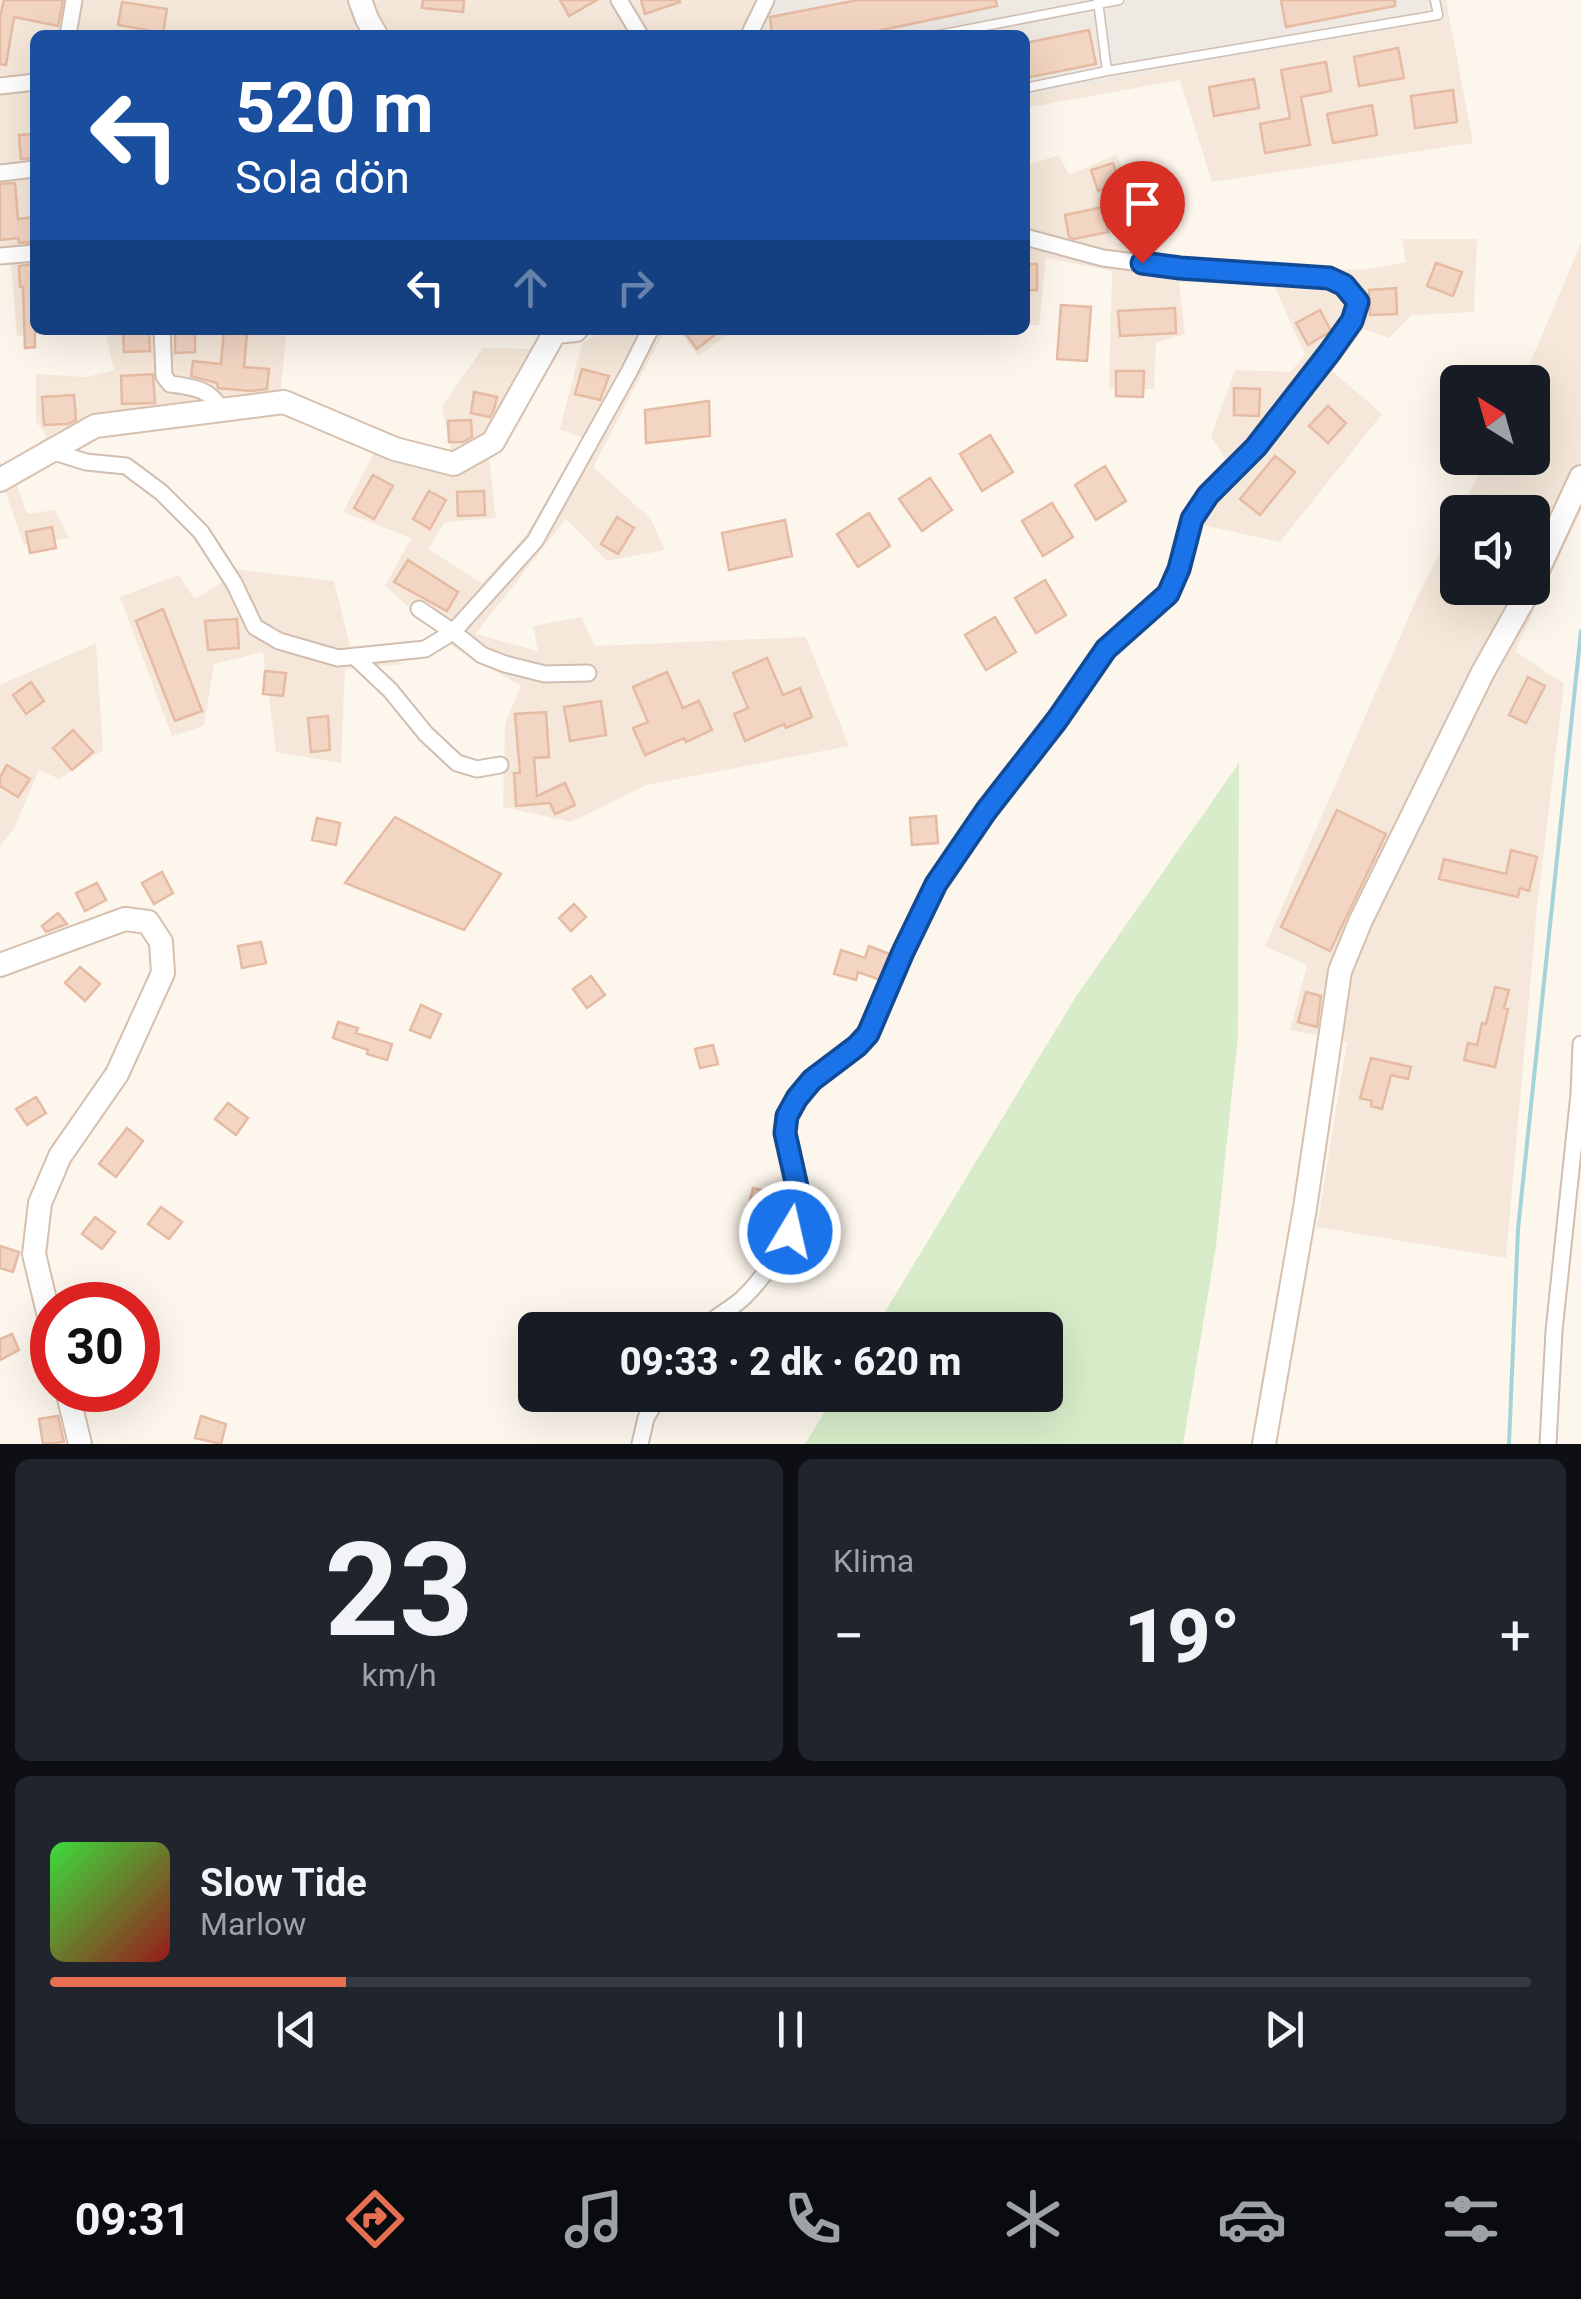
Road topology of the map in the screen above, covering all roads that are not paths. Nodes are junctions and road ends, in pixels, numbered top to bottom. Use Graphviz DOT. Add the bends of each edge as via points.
graph roads {
  1 [pos="74,0"];
  2 [pos="360,0"];
  3 [pos="619,0"];
  4 [pos="766,0"];
  5 [pos="1119,0"];
  6 [pos="1435,0"];
  7 [pos="1098,2"];
  8 [pos="69,30"];
  9 [pos="373,30"];
  10 [pos="636,30"];
  11 [pos="751,30"];
  12 [pos="963,30"];
  13 [pos="1107,71"];
  14 [pos="30,83"];
  15 [pos="0,86"];
  16 [pos="1030,87"];
  17 [pos="30,170"];
  18 [pos="0,173"];
  19 [pos="1030,238"];
  20 [pos="30,253"];
  21 [pos="0,256"];
  22 [pos="162,335"];
  23 [pos="554,335"];
  24 [pos="648,335"];
  25 [pos="222,412"];
  26 [pos="51,451"];
  27 [pos="1581,477"];
  28 [pos="0,480"];
  29 [pos="1550,544"];
  30 [pos="1520,605"];
  31 [pos="419,609"];
  32 [pos="453,632"];
  33 [pos="354,656"];
  34 [pos="588,673"];
  35 [pos="500,766"];
  36 [pos="0,965"];
  37 [pos="1581,1044"];
  38 [pos="41,1282"];
  39 [pos="722,1312"];
  40 [pos="72,1412"];
  41 [pos="649,1412"];
  42 [pos="80,1444"];
  43 [pos="640,1444"];
  44 [pos="1264,1444"];
  45 [pos="1548,1444"];
  1 -- 8 [label="street"];
  2 -- 9 [label="street"];
  3 -- 10 [label="street"];
  4 -- 11 [label="street"];
  5 -- 7 [label="lane"];
  6 -- 13 [label="lane" via="1438,15"];
  7 -- 12 [label="lane"];
  7 -- 13 [label="lane"];
  13 -- 16 [label="lane"];
  14 -- 15 [label="street"];
  17 -- 18 [label="street"];
  19 -- 39 [label="street" via="1103,258 1329,278 1358,302 1330,352 1192,519 1168,594 1106,649 936,884 868,1034 797,1098 785,1133 800,1200 790,1232 758,1282"];
  20 -- 21 [label="street"];
  22 -- 25 [label="street" via="170,384 200,388"];
  23 -- 25 [label="street" via="493,442 454,464 395,449 284,402"];
  24 -- 32 [label="street" via="535,540"];
  25 -- 26 [label="street" via="95,426"];
  26 -- 28 [label="street"];
  26 -- 33 [label="street" via="126,466 161,492 200,532 255,627 279,641 338,658"];
  27 -- 29 [label="street"];
  30 -- 44 [label="street" via="1340,971"];
  31 -- 32 [label="street"];
  32 -- 33 [label="street" via="425,650"];
  32 -- 34 [label="street" via="505,664 545,674"];
  33 -- 35 [label="street" via="456,763"];
  36 -- 38 [label="street" via="126,919 148,922 162,942 163,973 117,1074 60,1156 40,1203 34,1254"];
  37 -- 45 [label="street"];
  40 -- 42 [label="street"];
  41 -- 43 [label="street"];
}
